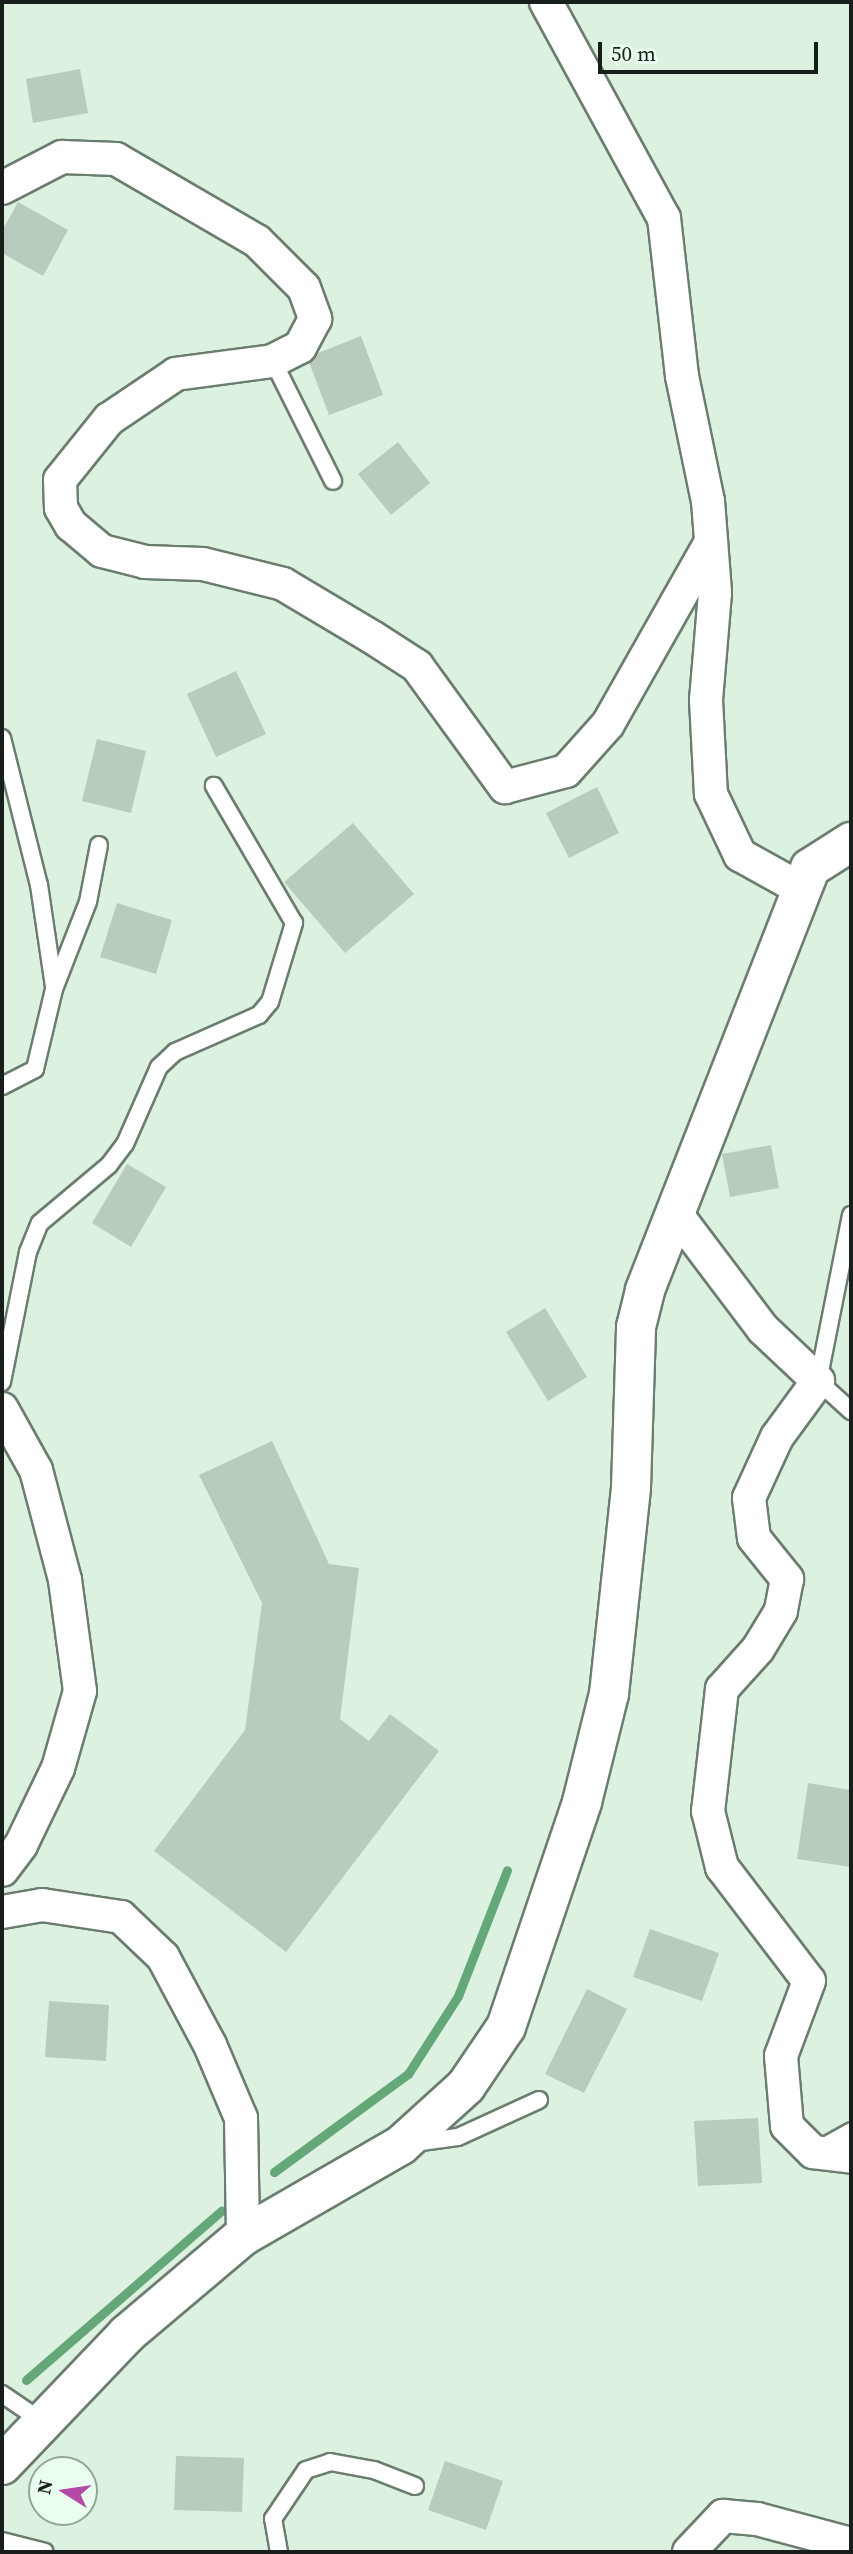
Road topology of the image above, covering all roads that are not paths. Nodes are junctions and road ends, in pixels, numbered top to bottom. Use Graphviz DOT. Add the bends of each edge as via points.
graph roads {
  1 [pos="546,2"];
  2 [pos="2,188"];
  3 [pos="273,361"];
  4 [pos="333,481"];
  5 [pos="711,542"];
  6 [pos="2,738"];
  7 [pos="214,786"];
  8 [pos="851,842"];
  9 [pos="99,845"];
  10 [pos="801,889"];
  11 [pos="54,989"];
  12 [pos="2,1086"];
  13 [pos="674,1211"];
  14 [pos="851,1215"];
  15 [pos="2,1381"];
  16 [pos="818,1381"];
  17 [pos="2,1409"];
  18 [pos="851,1411"];
  19 [pos="2,1870"];
  20 [pos="2,1912"];
  21 [pos="539,2100"];
  22 [pos="851,2131"];
  23 [pos="401,2145"];
  24 [pos="813,2152"];
  25 [pos="851,2157"];
  26 [pos="243,2236"];
  27 [pos="2,2394"];
  28 [pos="43,2422"];
  29 [pos="2,2465"];
  30 [pos="415,2486"];
  31 [pos="2,2541"];
  32 [pos="851,2544"];
  33 [pos="45,2552"];
  34 [pos="279,2552"];
  35 [pos="689,2552"];
  1 -- 5 [label="street" via="663,218"];
  2 -- 3 [label="street" via="62,156 116,159 257,241 304,288 315,319 300,347"];
  3 -- 4 [label="lane"];
  3 -- 5 [label="street" via="176,374 109,419 60,480 61,508 71,525 102,551 145,562 203,564 283,584 417,666 505,787 566,771 608,724"];
  5 -- 10 [label="street" via="715,593 706,700 711,794 740,855"];
  6 -- 11 [label="lane" via="39,885"];
  7 -- 15 [label="lane" via="294,923 270,1002 258,1014 174,1052 159,1067 117,1155 40,1223 28,1252"];
  8 -- 10 [label="street" via="822,856"];
  9 -- 11 [label="lane" via="88,902"];
  10 -- 13 [label="street"];
  11 -- 12 [label="lane" via="35,1069"];
  13 -- 16 [label="street" via="763,1329"];
  13 -- 23 [label="street" via="636,1327 631,1488 609,1693 582,1802 506,2027 466,2086"];
  14 -- 16 [label="lane"];
  16 -- 18 [label="lane"];
  16 -- 24 [label="street" via="777,1437 749,1498 754,1538 787,1579 781,1611 758,1649 722,1689 708,1811 722,1867 809,1981 781,2056 787,2126"];
  17 -- 19 [label="street" via="36,1469 65,1580 80,1691 58,1768 22,1845"];
  20 -- 26 [label="street" via="42,1905 121,1917 163,1957 210,2045 241,2118"];
  21 -- 23 [label="lane" via="458,2137"];
  22 -- 24 [label="lane"];
  23 -- 26 [label="street"];
  24 -- 25 [label="street"];
  26 -- 28 [label="street" via="127,2334"];
  27 -- 28 [label="lane"];
  28 -- 29 [label="street"];
  30 -- 34 [label="lane" via="374,2470 330,2462 306,2470 272,2519"];
  31 -- 33 [label="lane"];
  32 -- 35 [label="street" via="758,2519 723,2516"];
}
